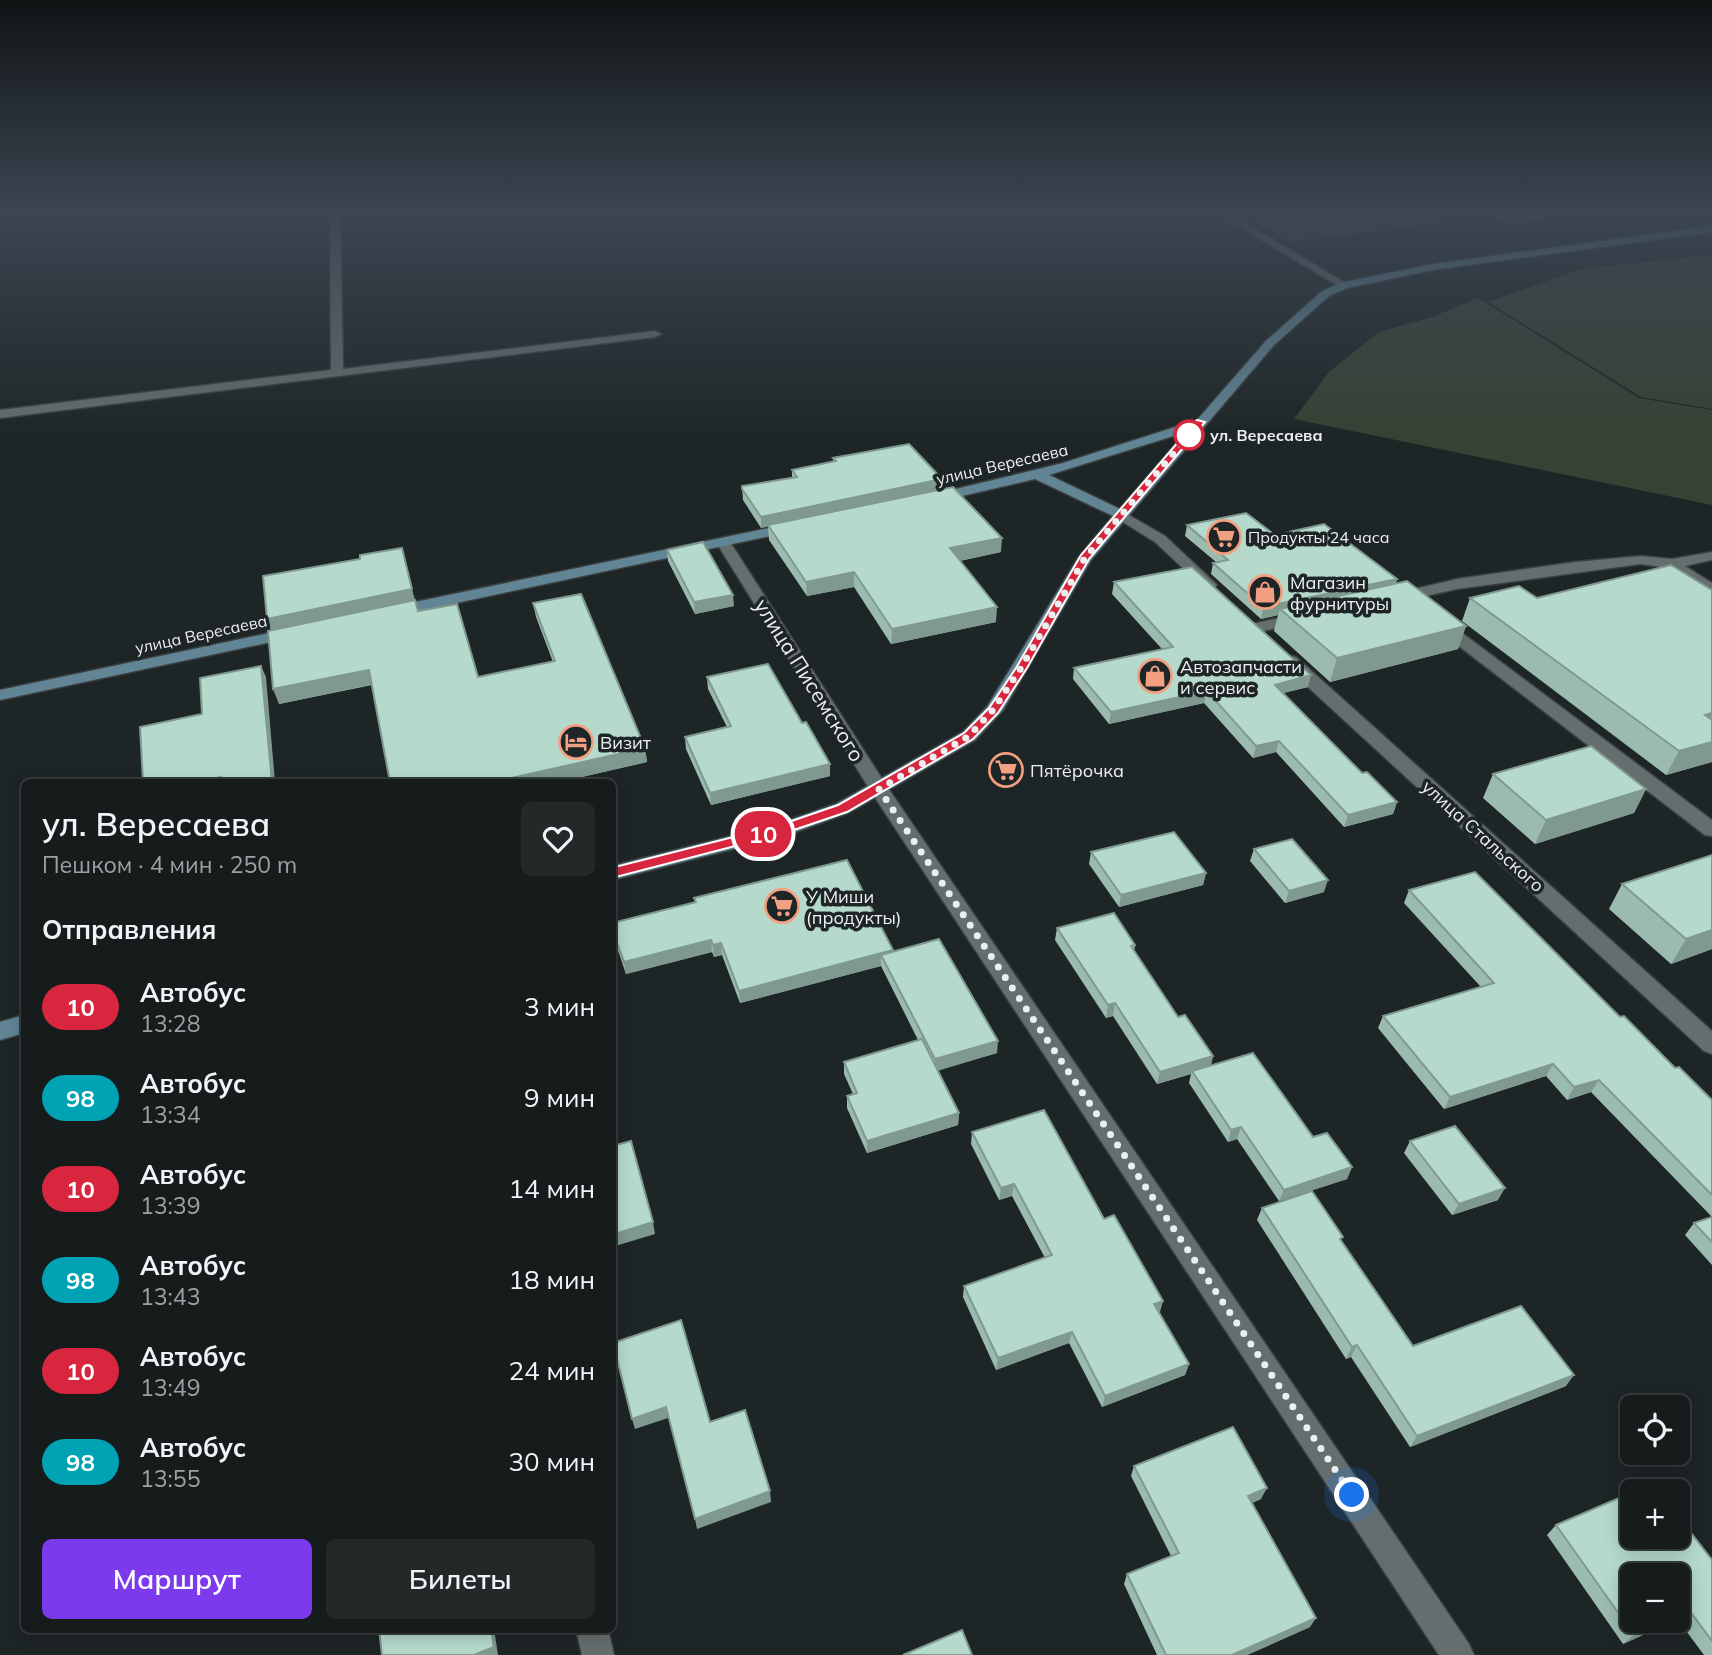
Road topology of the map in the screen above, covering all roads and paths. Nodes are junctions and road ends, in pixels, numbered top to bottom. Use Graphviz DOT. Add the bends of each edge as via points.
graph roads {
  1 [pos="336,287"];
  2 [pos="1339,287"];
  3 [pos="655,334"];
  4 [pos="337,373"];
  5 [pos="0,414"];
  6 [pos="1200,422"];
  7 [pos="1037,474"];
  8 [pos="920,501"];
  9 [pos="1120,514"];
  10 [pos="815,523"];
  11 [pos="723,542"];
  12 [pos="1712,556"];
  13 [pos="1672,564"];
  14 [pos="1712,590"];
  15 [pos="1403,596"];
  16 [pos="1226,601"];
  17 [pos="1376,602"];
  18 [pos="1322,613"];
  19 [pos="382,614"];
  20 [pos="314,628"];
  21 [pos="0,695"];
  22 [pos="879,789"];
  23 [pos="1712,830"];
  24 [pos="616,872"];
  25 [pos="21,1025"];
  26 [pos="0,1031"];
  27 [pos="1712,1045"];
  28 [pos="593,1633"];
  29 [pos="598,1655"];
  30 [pos="1458,1655"];
  1 -- 4 [label="street"];
  2 -- 6 [label="main road, улица Вересаева" via="1325,294 1270,343"];
  3 -- 4 [label="street"];
  4 -- 5 [label="street"];
  6 -- 7 [label="main road, улица Вересаева" via="1149,442"];
  6 -- 9 [label="main road"];
  7 -- 8 [label="main road, улица Вересаева"];
  7 -- 9 [label="main road"];
  9 -- 16 [label="street" via="1160,540"];
  9 -- 22 [label="main road" via="1085,558 993,710 969,736"];
  10 -- 11 [label="main road"];
  11 -- 19 [label="main road"];
  11 -- 22 [label="street, улица Писемского"];
  12 -- 13 [label="street"];
  13 -- 14 [label="street"];
  13 -- 15 [label="street" via="1641,561 1575,567"];
  15 -- 17 [label="street"];
  15 -- 23 [label="street"];
  18 -- 27 [label="street, улица Стальского" via="1249,623"];
  20 -- 21 [label="main road, улица Вересаева"];
  22 -- 24 [label="main road" via="843,808 780,830"];
  22 -- 30 [label="street, улица Писемского"];
  25 -- 26 [label="main road"];
  28 -- 29 [label="street"];
}
